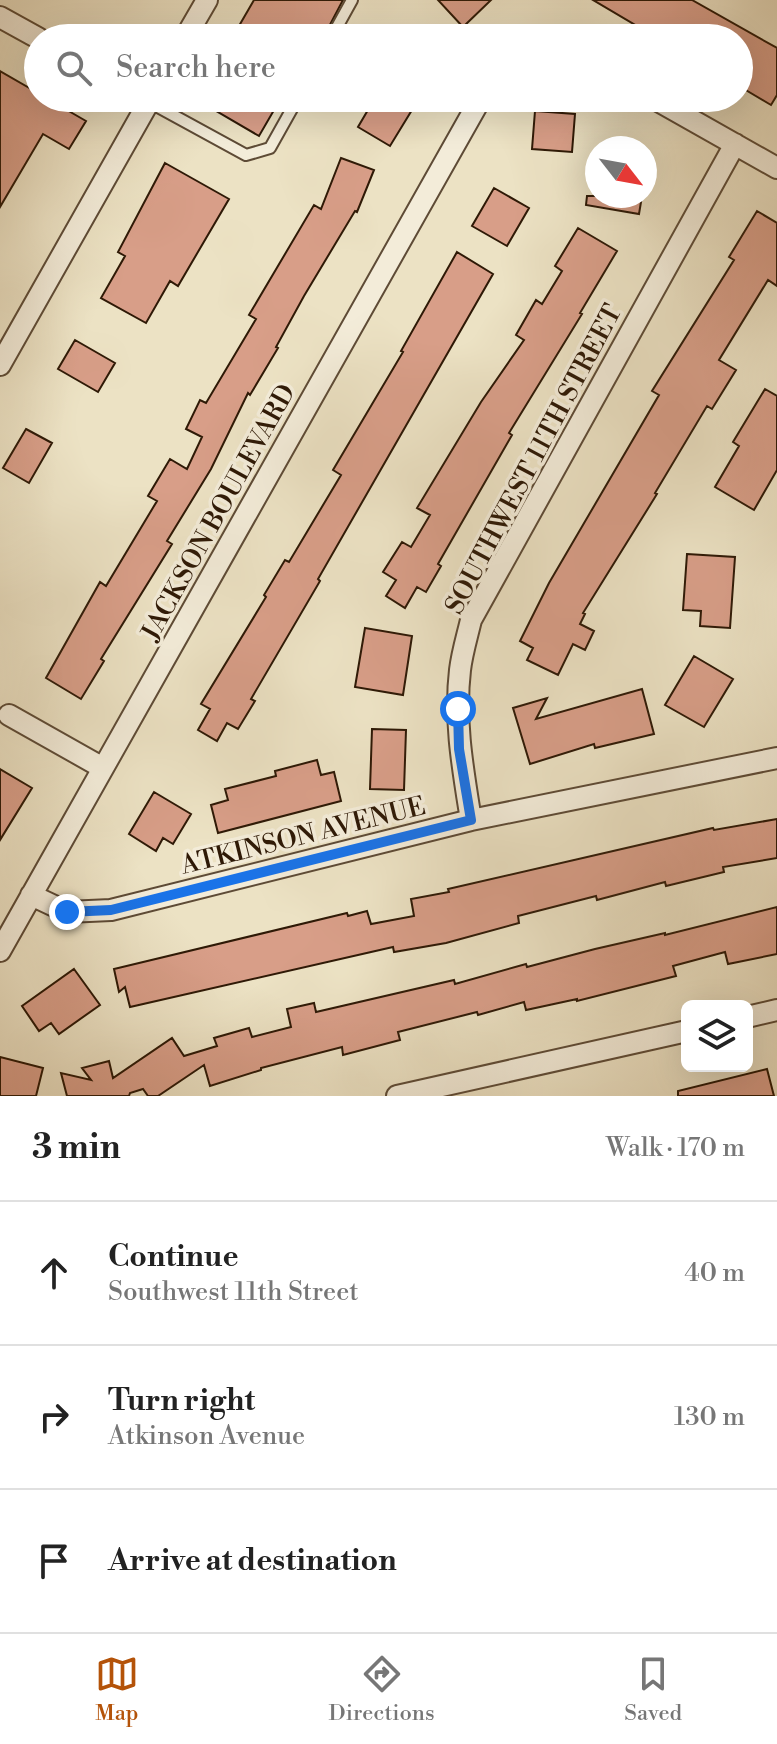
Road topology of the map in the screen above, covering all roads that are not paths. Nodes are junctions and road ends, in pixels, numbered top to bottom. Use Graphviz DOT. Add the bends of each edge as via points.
graph roads {
  1 [pos="207,0"];
  2 [pos="352,0"];
  3 [pos="0,17"];
  4 [pos="193,24"];
  5 [pos="339,24"];
  6 [pos="24,30"];
  7 [pos="141,112"];
  8 [pos="171,112"];
  9 [pos="290,112"];
  10 [pos="473,112"];
  11 [pos="678,112"];
  12 [pos="735,144"];
  13 [pos="777,168"];
  14 [pos="0,365"];
  15 [pos="9,715"];
  16 [pos="777,758"];
  17 [pos="103,768"];
  18 [pos="471,820"];
  19 [pos="31,895"];
  20 [pos="0,951"];
  21 [pos="777,1010"];
  22 [pos="753,1016"];
  23 [pos="681,1032"];
  24 [pos="397,1096"];
  1 -- 4 [label="street"];
  2 -- 5 [label="lane"];
  3 -- 6 [label="street"];
  7 -- 14 [label="street"];
  8 -- 9 [label="lane" via="246,155 270,148"];
  10 -- 17 [label="street, JACKSON BOULEVARD"];
  11 -- 12 [label="street"];
  12 -- 13 [label="street"];
  12 -- 18 [label="street, SOUTHWEST 11TH STREET" via="471,620 458,709"];
  15 -- 17 [label="street"];
  16 -- 18 [label="street, ATKINSON AVENUE"];
  17 -- 19 [label="street, JACKSON BOULEVARD"];
  18 -- 19 [label="street, ATKINSON AVENUE" via="111,910 67,912"];
  19 -- 20 [label="street, JACKSON BOULEVARD"];
  21 -- 22 [label="street"];
  23 -- 24 [label="street"];
}
